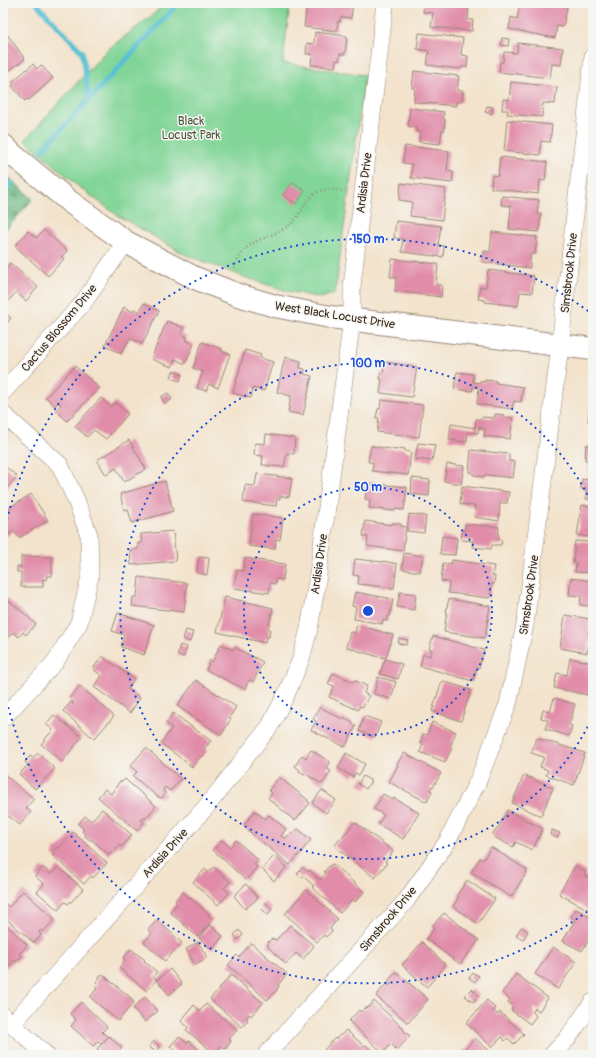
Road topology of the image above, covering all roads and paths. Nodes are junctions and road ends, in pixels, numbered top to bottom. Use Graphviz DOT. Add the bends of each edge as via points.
graph roads {
  1 [pos="385,3"];
  2 [pos="593,56"];
  3 [pos="3,145"];
  4 [pos="345,192"];
  5 [pos="126,242"];
  6 [pos="234,268"];
  7 [pos="352,319"];
  8 [pos="560,346"];
  9 [pos="593,349"];
  10 [pos="3,392"];
  11 [pos="3,414"];
  12 [pos="3,718"];
  13 [pos="593,1002"];
  14 [pos="7,1020"];
  15 [pos="46,1055"];
  16 [pos="266,1055"];
  17 [pos="552,1055"];
  1 -- 7 [label="street, Ardisia Drive" via="352,286"];
  2 -- 8 [label="street, Simsbrook Drive"];
  3 -- 5 [label="street, West Black Locust Drive" via="70,202"];
  4 -- 6 [label="path" via="323,190 316,193 294,221 276,234 256,241 245,250"];
  5 -- 7 [label="street, West Black Locust Drive" via="195,278 238,295 275,306"];
  5 -- 10 [label="street, Cactus Blossom Drive" via="83,304"];
  7 -- 8 [label="street, West Black Locust Drive"];
  7 -- 14 [label="street, Ardisia Drive" via="309,629 301,659 286,695 270,726 207,806"];
  8 -- 9 [label="street, West Black Locust Drive"];
  8 -- 16 [label="street, Simsbrook Drive" via="526,625 508,704 478,781 447,842 406,901"];
  11 -- 12 [label="street" via="60,465 89,535 90,576 79,623 55,662"];
  13 -- 17 [label="street" via="567,1039"];
  14 -- 15 [label="street"];
}
